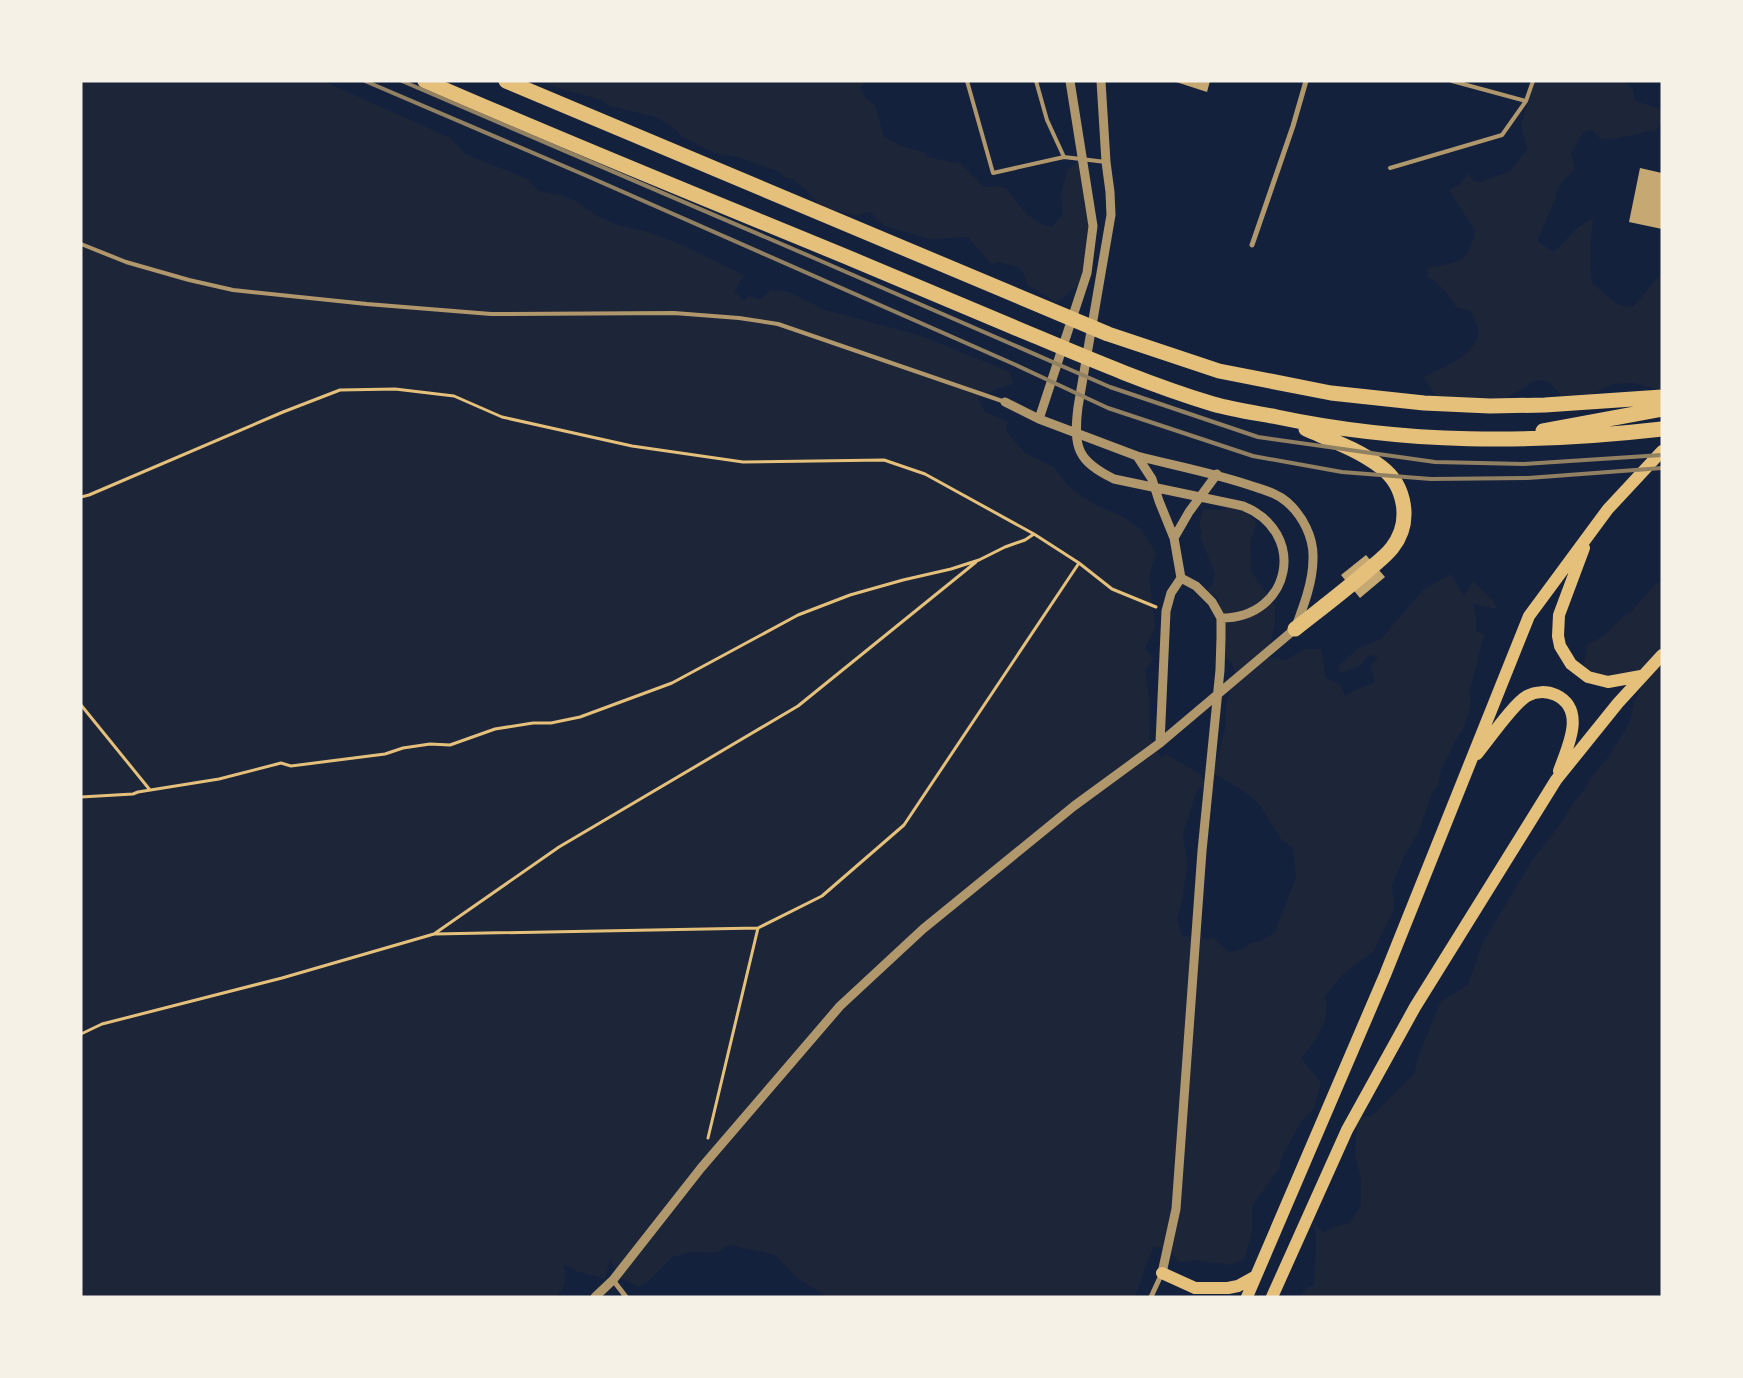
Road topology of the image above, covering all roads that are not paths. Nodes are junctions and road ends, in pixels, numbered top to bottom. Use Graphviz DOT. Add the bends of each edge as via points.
graph roads {
  1 [pos="424,81"];
  2 [pos="506,81"];
  3 [pos="967,81"];
  4 [pos="1036,81"];
  5 [pos="1070,81"];
  6 [pos="1101,81"];
  7 [pos="1306,81"];
  8 [pos="1452,81"];
  9 [pos="1533,81"];
  10 [pos="1526,101"];
  11 [pos="1064,158"];
  12 [pos="1106,162"];
  13 [pos="1390,168"];
  14 [pos="81,244"];
  15 [pos="1252,245"];
  16 [pos="1662,397"];
  17 [pos="1005,402"];
  18 [pos="1662,409"];
  19 [pos="1039,419"];
  20 [pos="1284,419"];
  21 [pos="1662,429"];
  22 [pos="1503,439"];
  23 [pos="1662,452"];
  24 [pos="1137,456"];
  25 [pos="1217,474"];
  26 [pos="1589,534"];
  27 [pos="1174,538"];
  28 [pos="1182,578"];
  29 [pos="1221,618"];
  30 [pos="1295,629"];
  31 [pos="1662,656"];
  32 [pos="1641,676"];
  33 [pos="1160,743"];
  34 [pos="1468,765"];
  35 [pos="1556,780"];
  36 [pos="1162,1273"];
  37 [pos="1256,1276"];
  38 [pos="613,1280"];
  39 [pos="1197,1292"];
  40 [pos="595,1297"];
  41 [pos="626,1297"];
  42 [pos="1152,1297"];
  43 [pos="1247,1297"];
  44 [pos="1272,1297"];
  1 -- 20 [label="highway" via="1152,384 1217,405"];
  2 -- 16 [label="highway" via="1108,334 1219,371 1331,394 1424,403 1518,406"];
  3 -- 11 [label="lane" via="993,173"];
  4 -- 11 [label="lane" via="1046,120"];
  5 -- 19 [label="street" via="1093,226 1087,274"];
  6 -- 12 [label="street"];
  7 -- 15 [label="street"];
  8 -- 10 [label="lane"];
  9 -- 10 [label="lane"];
  10 -- 13 [label="lane" via="1502,135"];
  11 -- 12 [label="lane"];
  12 -- 29 [label="street" via="1110,215 1078,407 1078,446 1089,464 1114,479 1243,506 1270,522 1284,551 1278,587 1269,600 1252,612"];
  14 -- 17 [label="lane" via="126,262 243,291 491,314 674,313 778,324"];
  17 -- 19 [label="street"];
  18 -- 22 [label="highway"];
  19 -- 24 [label="street"];
  20 -- 22 [label="highway" via="1366,433"];
  20 -- 30 [label="highway" via="1380,466 1396,482 1404,516 1403,527 1392,548"];
  21 -- 22 [label="highway" via="1594,437"];
  23 -- 26 [label="main road"];
  24 -- 25 [label="street"];
  24 -- 27 [label="street" via="1152,479"];
  25 -- 27 [label="street"];
  25 -- 30 [label="street" via="1275,494 1286,501 1303,522 1313,559"];
  26 -- 32 [label="main road" via="1559,615 1560,646 1571,664 1588,677 1608,682"];
  26 -- 34 [label="main road" via="1529,616"];
  27 -- 28 [label="street"];
  28 -- 29 [label="street" via="1212,602"];
  28 -- 33 [label="street" via="1171,592 1166,611"];
  29 -- 36 [label="street" via="1220,670 1202,851 1176,1209"];
  30 -- 33 [label="street"];
  31 -- 32 [label="main road"];
  32 -- 35 [label="main road"];
  33 -- 38 [label="street" via="1074,806 923,929 840,1006 701,1168"];
  34 -- 35 [label="main road" via="1521,700 1535,693 1551,693 1564,701 1573,722"];
  34 -- 37 [label="main road" via="1385,974"];
  35 -- 44 [label="main road" via="1415,1007 1347,1130"];
  36 -- 39 [label="main road"];
  36 -- 42 [label="street"];
  37 -- 39 [label="main road" via="1243,1284"];
  37 -- 43 [label="main road"];
  38 -- 40 [label="street"];
  38 -- 41 [label="street"];
}
